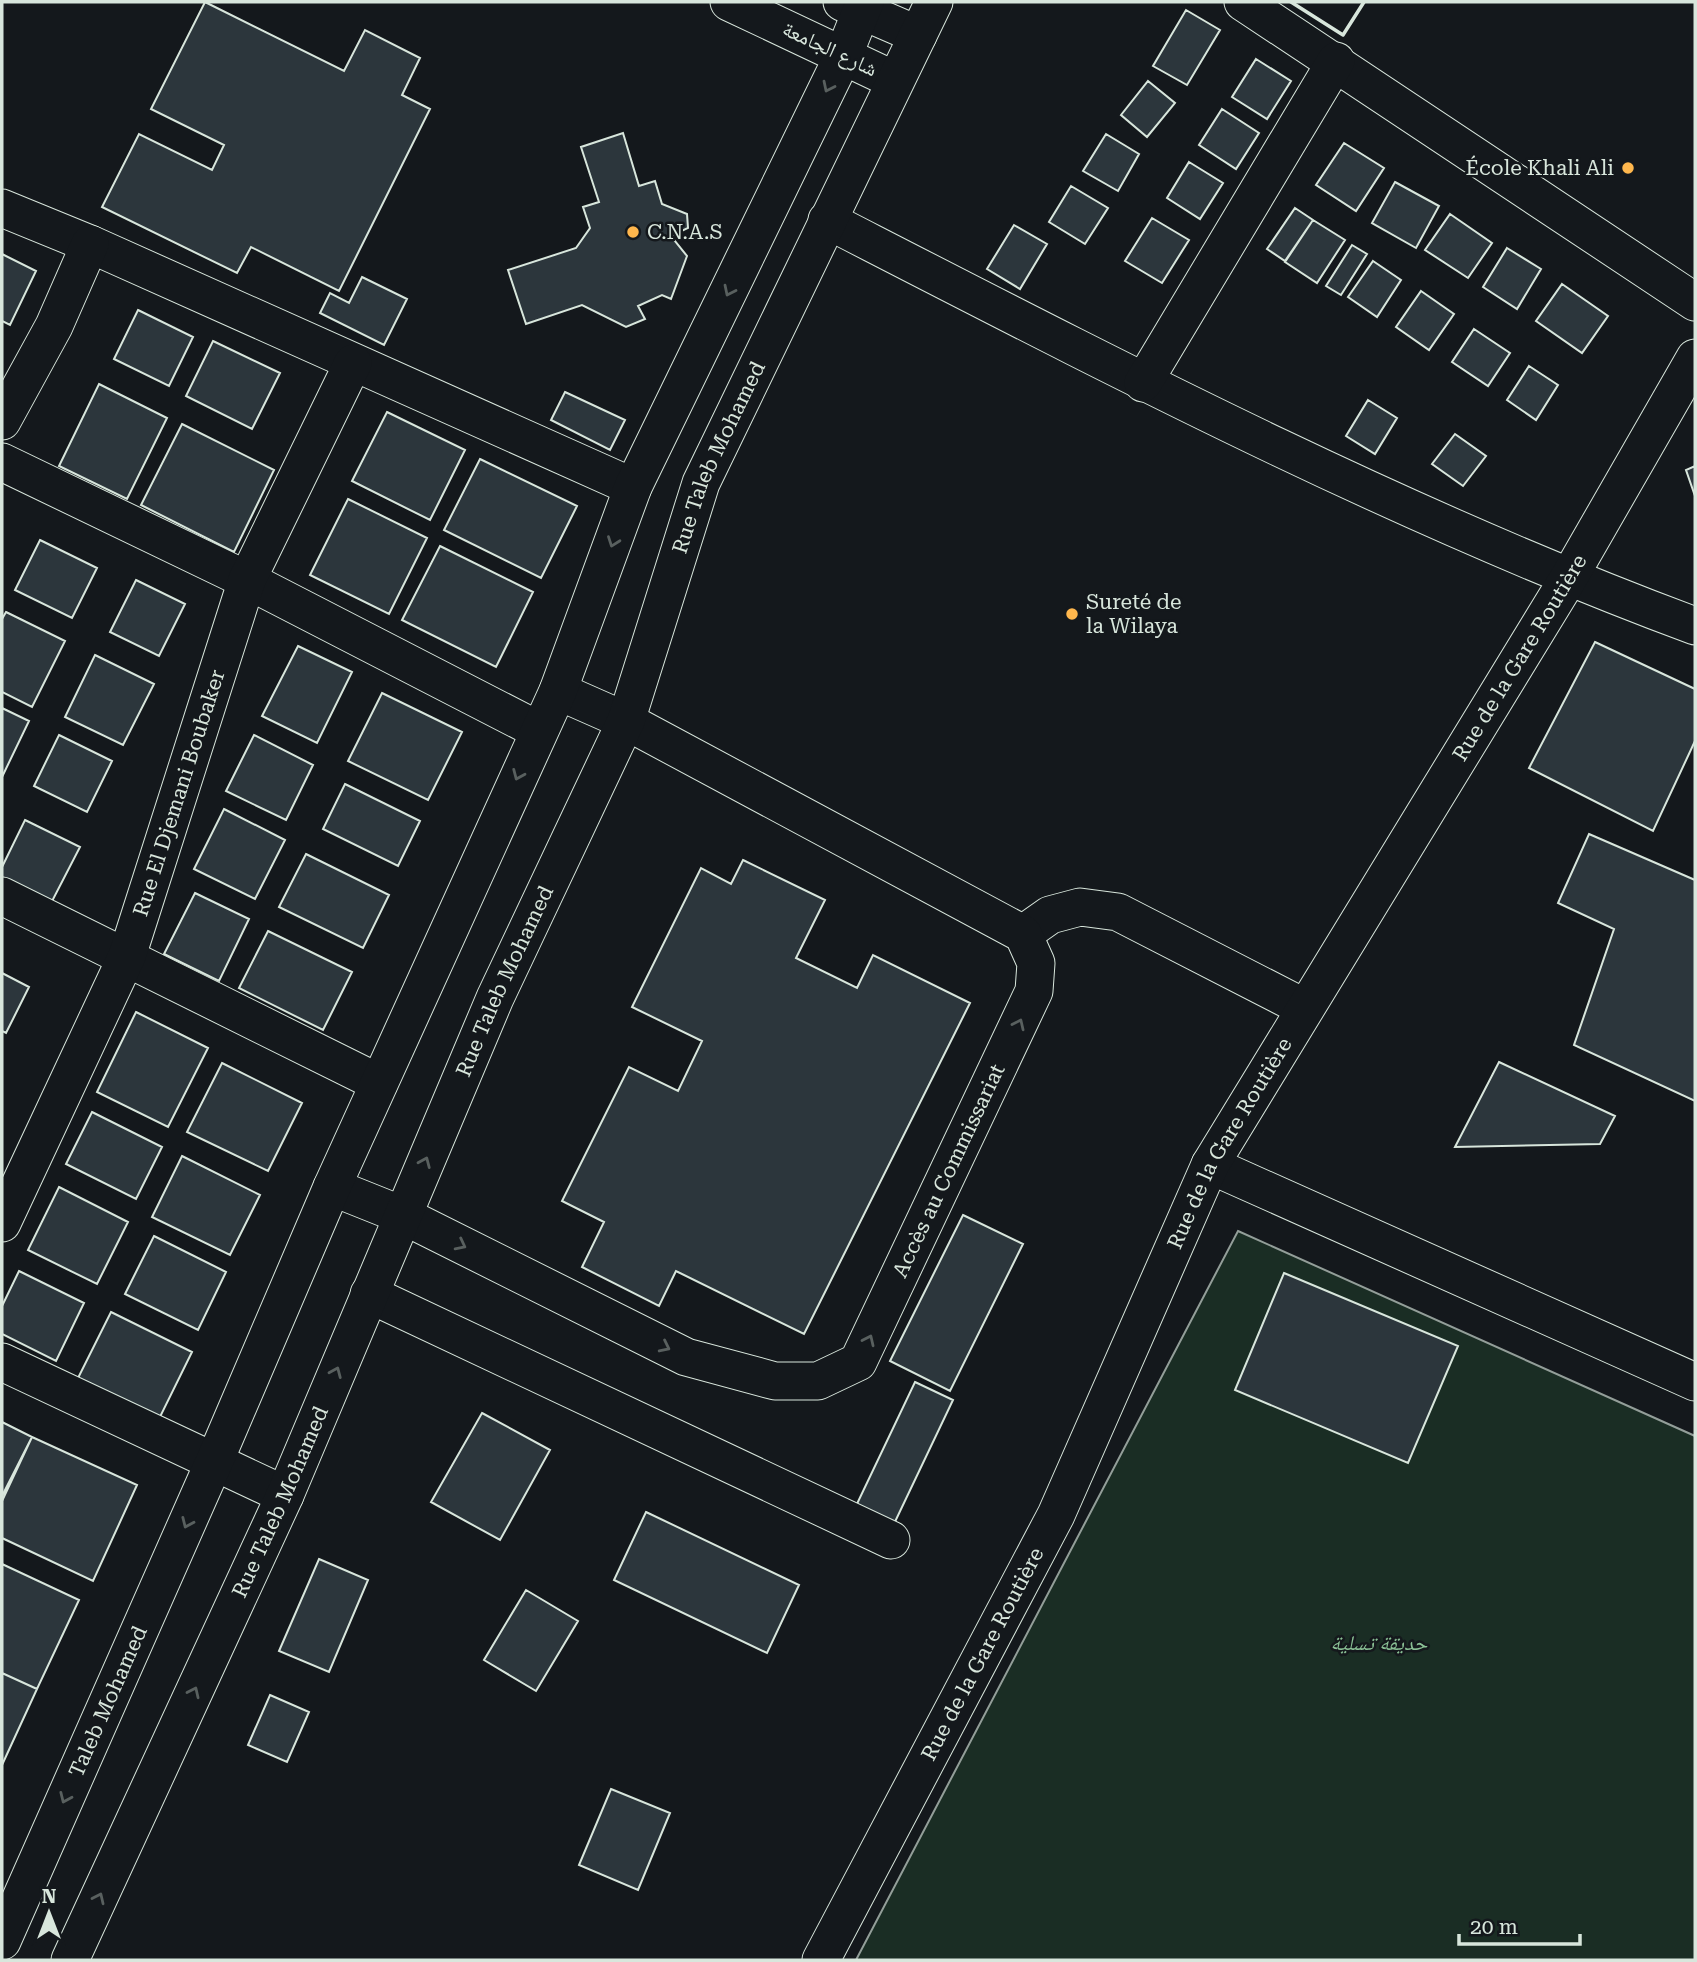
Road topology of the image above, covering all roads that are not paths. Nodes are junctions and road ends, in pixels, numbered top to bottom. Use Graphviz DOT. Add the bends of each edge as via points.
graph roads {
  1 [pos="729,2"];
  2 [pos="934,2"];
  3 [pos="1243,2"];
  4 [pos="856,5"];
  5 [pos="918,35"];
  6 [pos="844,54"];
  7 [pos="1336,61"];
  8 [pos="894,80"];
  9 [pos="2,208"];
  10 [pos="827,220"];
  11 [pos="90,244"];
  12 [pos="1695,302"];
  13 [pos="1695,358"];
  14 [pos="354,362"];
  15 [pos="1143,383"];
  16 [pos="2,421"];
  17 [pos="2,462"];
  18 [pos="633,487"];
  19 [pos="1568,579"];
  20 [pos="247,580"];
  21 [pos="1695,626"];
  22 [pos="558,691"];
  23 [pos="626,721"];
  24 [pos="538,730"];
  25 [pos="2,896"];
  26 [pos="1023,934"];
  27 [pos="127,956"];
  28 [pos="1306,1008"];
  29 [pos="379,1083"];
  30 [pos="1210,1165"];
  31 [pos="332,1187"];
  32 [pos="402,1215"];
  33 [pos="2,1223"];
  34 [pos="369,1294"];
  35 [pos="2,1362"];
  36 [pos="1695,1382"];
  37 [pos="215,1460"];
  38 [pos="285,1495"];
  39 [pos="891,1539"];
  40 [pos="2,1941"];
  41 [pos="70,1960"];
  42 [pos="821,1960"];
  1 -- 6 [label="street, شارع الجامعة"];
  2 -- 5 [label="street, Rue Taleb Mohamed"];
  3 -- 7 [label="street"];
  4 -- 5 [label="street"];
  4 -- 6 [label="street"];
  5 -- 8 [label="street, Rue Taleb Mohamed"];
  6 -- 8 [label="street, شارع الجامعة"];
  6 -- 18 [label="street, one-way"];
  7 -- 12 [label="street"];
  7 -- 15 [label="street"];
  8 -- 10 [label="street, Rue Taleb Mohamed"];
  9 -- 11 [label="street"];
  10 -- 15 [label="street"];
  10 -- 23 [label="street, Rue Taleb Mohamed" via="701,484"];
  11 -- 14 [label="street"];
  11 -- 16 [label="street" via="54,326"];
  13 -- 19 [label="street, Rue de la Gare Routière"];
  14 -- 18 [label="street"];
  14 -- 20 [label="street, Rue El Djemani Boubaker"];
  15 -- 19 [label="street"];
  17 -- 20 [label="street"];
  18 -- 22 [label="street, one-way"];
  19 -- 21 [label="street"];
  19 -- 28 [label="street, Rue de la Gare Routière"];
  20 -- 24 [label="street"];
  20 -- 27 [label="street, Rue El Djemani Boubaker"];
  22 -- 23 [label="street"];
  22 -- 24 [label="street"];
  23 -- 26 [label="street"];
  32 -- 23 [label="street, Rue Taleb Mohamed, one-way" via="495,998"];
  24 -- 29 [label="street, one-way"];
  25 -- 27 [label="street"];
  26 -- 28 [label="street" via="1060,912 1080,908 1118,912"];
  32 -- 26 [label="street, Accès au Commissariat, one-way" via="686,1357 775,1381 818,1381 858,1362 1034,991 1035,963"];
  27 -- 29 [label="street"];
  27 -- 33 [label="street, Rue El Djemani Boubaker"];
  28 -- 30 [label="street, Rue de la Gare Routière"];
  29 -- 31 [label="street"];
  30 -- 36 [label="street"];
  30 -- 42 [label="street, Rue de la Gare Routière" via="1056,1515"];
  31 -- 32 [label="street, Accès au Commissariat"];
  31 -- 37 [label="street"];
  32 -- 34 [label="street, Rue Taleb Mohamed"];
  38 -- 34 [label="street, Rue Taleb Mohamed, one-way"];
  34 -- 39 [label="street"];
  35 -- 37 [label="street"];
  37 -- 38 [label="street"];
  37 -- 40 [label="street, Taleb Mohamed, one-way"];
  41 -- 38 [label="street, Rue Taleb Mohamed, one-way"];
}
